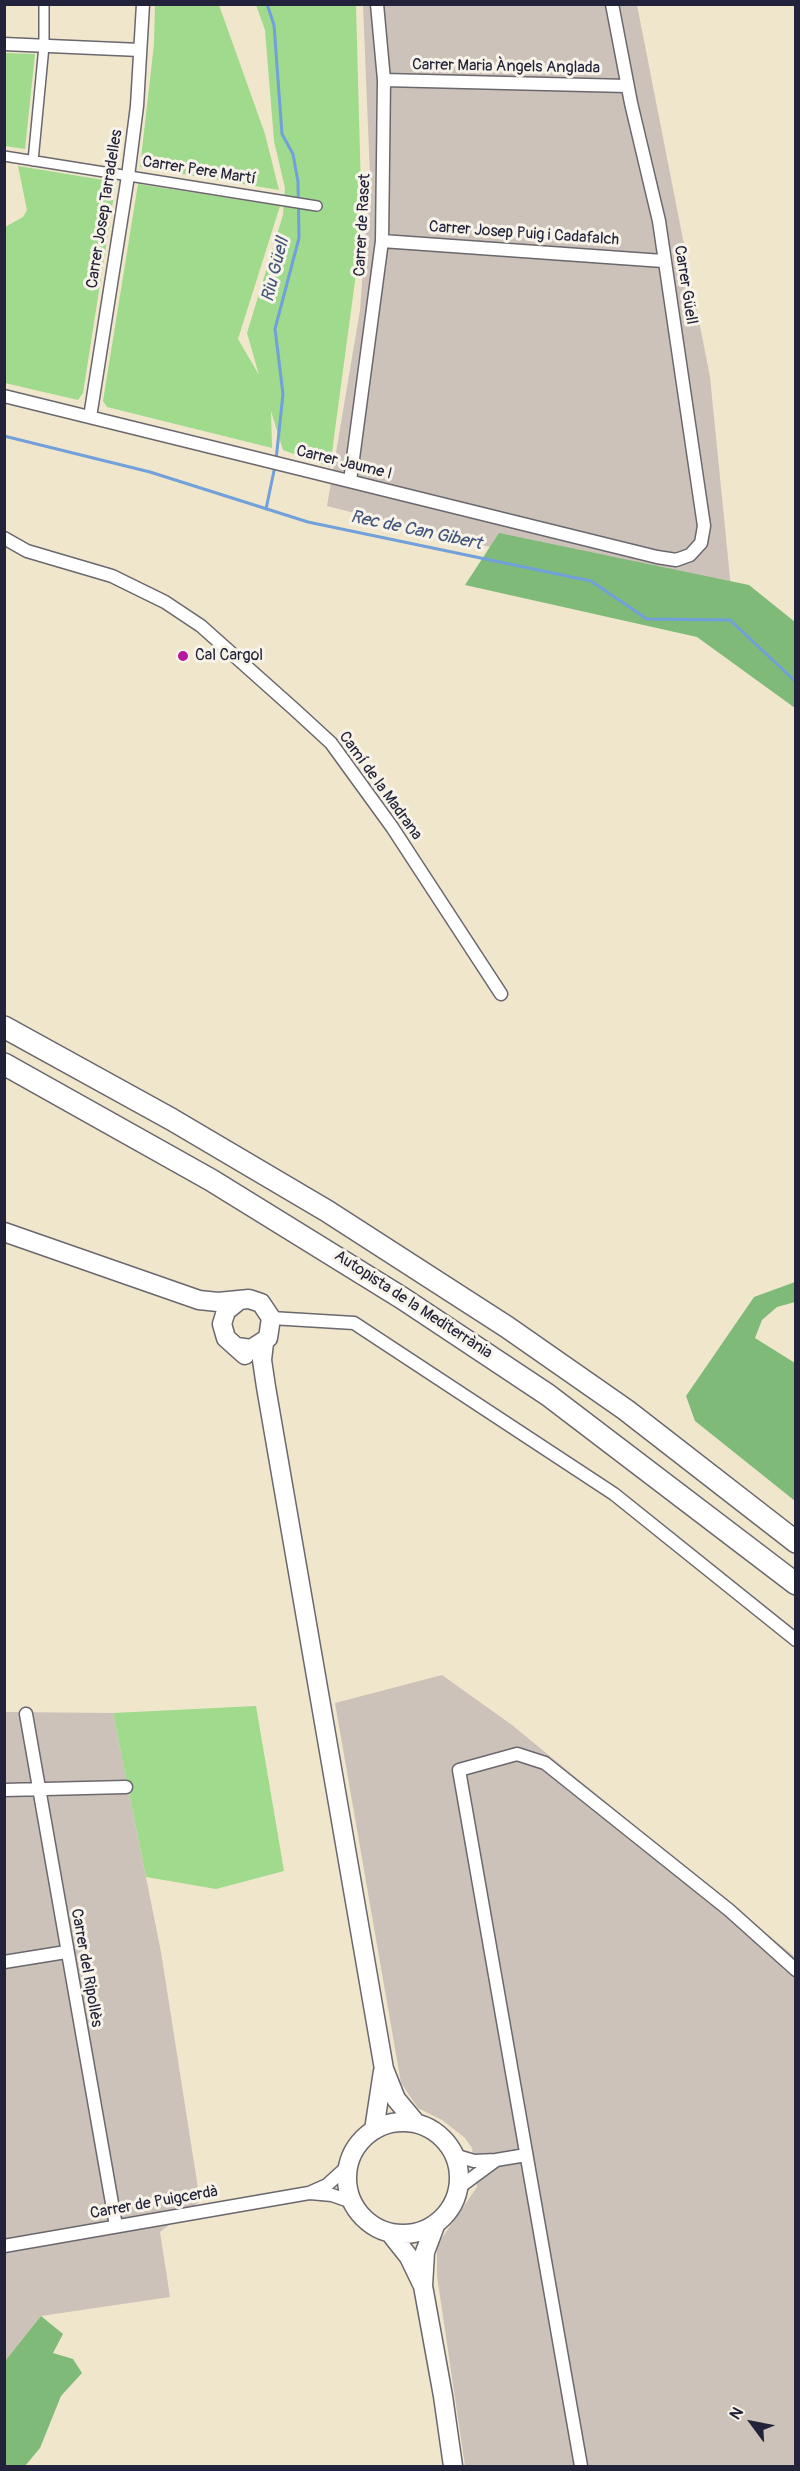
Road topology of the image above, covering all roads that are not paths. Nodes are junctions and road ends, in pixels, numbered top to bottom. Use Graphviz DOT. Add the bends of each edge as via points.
graph roads {
  1 [pos="44,4"];
  2 [pos="143,4"];
  3 [pos="377,4"];
  4 [pos="612,4"];
  5 [pos="4,44"];
  6 [pos="44,46"];
  7 [pos="140,50"];
  8 [pos="384,80"];
  9 [pos="627,86"];
  10 [pos="4,156"];
  11 [pos="33,160"];
  12 [pos="128,176"];
  13 [pos="317,206"];
  14 [pos="382,241"];
  15 [pos="663,261"];
  16 [pos="4,396"];
  17 [pos="90,417"];
  18 [pos="350,481"];
  19 [pos="4,538"];
  20 [pos="676,560"];
  21 [pos="501,994"];
  22 [pos="4,1027"];
  23 [pos="4,1064"];
  24 [pos="4,1232"];
  25 [pos="199,1300"];
  26 [pos="237,1302"];
  27 [pos="271,1318"];
  28 [pos="222,1324"];
  29 [pos="264,1343"];
  30 [pos="237,1347"];
  31 [pos="266,1387"];
  32 [pos="795,1542"];
  33 [pos="795,1584"];
  34 [pos="795,1640"];
  35 [pos="26,1714"];
  36 [pos="126,1787"];
  37 [pos="38,1789"];
  38 [pos="4,1790"];
  39 [pos="66,1952"];
  40 [pos="4,1962"];
  41 [pos="795,1970"];
  42 [pos="384,2069"];
  43 [pos="416,2123"];
  44 [pos="374,2130"];
  45 [pos="526,2155"];
  46 [pos="454,2156"];
  47 [pos="496,2160"];
  48 [pos="349,2165"];
  49 [pos="457,2189"];
  50 [pos="309,2193"];
  51 [pos="352,2202"];
  52 [pos="436,2223"];
  53 [pos="116,2226"];
  54 [pos="390,2233"];
  55 [pos="4,2246"];
  56 [pos="423,2286"];
  57 [pos="453,2466"];
  58 [pos="581,2466"];
  1 -- 6 [label="street"];
  2 -- 7 [label="street, Carrer Josep Tarradelles"];
  3 -- 8 [label="street, Carrer de Raset"];
  4 -- 9 [label="street, Carrer Güell"];
  5 -- 6 [label="street"];
  6 -- 7 [label="street"];
  6 -- 11 [label="street"];
  7 -- 12 [label="street, Carrer Josep Tarradelles"];
  8 -- 9 [label="street, Carrer Maria Àngels Anglada"];
  8 -- 14 [label="street, Carrer de Raset"];
  9 -- 15 [label="street, Carrer Güell" via="659,221"];
  10 -- 11 [label="street, Carrer Pere Martí"];
  11 -- 12 [label="street, Carrer Pere Martí"];
  12 -- 13 [label="street, Carrer Pere Martí"];
  12 -- 17 [label="street, Carrer Josep Tarradelles"];
  14 -- 15 [label="street, Carrer Josep Puig i Cadafalch"];
  14 -- 18 [label="street, Carrer de Raset"];
  15 -- 20 [label="street, Carrer Güell" via="704,526 697,549"];
  16 -- 17 [label="street, Carrer Jaume I"];
  17 -- 18 [label="street, Carrer Jaume I"];
  18 -- 20 [label="street, Carrer Jaume I"];
  19 -- 21 [label="street, Camí de la Madrana" via="27,551 112,576 165,602 201,626 302,716 331,743 392,827"];
  22 -- 32 [label="highway, Autopista de la Mediterrània" via="317,1205 487,1314 626,1410"];
  23 -- 33 [label="highway, Autopista de la Mediterrània" via="232,1192 431,1316 548,1395"];
  24 -- 25 [label="main road"];
  25 -- 26 [label="main road"];
  25 -- 28 [label="main road"];
  26 -- 27 [label="main road" via="255,1300 266,1307"];
  26 -- 28 [label="main road" via="226,1311"];
  27 -- 29 [label="main road" via="271,1332"];
  27 -- 34 [label="street" via="354,1323 614,1494"];
  28 -- 30 [label="main road" via="226,1338"];
  29 -- 30 [label="main road" via="251,1349"];
  29 -- 31 [label="main road" via="261,1360"];
  30 -- 31 [label="main road"];
  31 -- 42 [label="main road"];
  35 -- 37 [label="street, Carrer del Ripollès"];
  36 -- 37 [label="street"];
  37 -- 38 [label="street"];
  37 -- 39 [label="street, Carrer del Ripollès"];
  39 -- 40 [label="street"];
  39 -- 53 [label="street, Carrer del Ripollès"];
  41 -- 45 [label="street" via="729,1910 545,1763 518,1754 459,1770"];
  42 -- 43 [label="main road" via="396,2099"];
  42 -- 44 [label="main road"];
  43 -- 44 [label="main road" via="394,2123"];
  43 -- 46 [label="main road" via="435,2132"];
  44 -- 48 [label="main road" via="354,2151"];
  45 -- 47 [label="street"];
  45 -- 58 [label="street"];
  46 -- 47 [label="street" via="474,2161"];
  46 -- 49 [label="main road"];
  47 -- 49 [label="street"];
  48 -- 50 [label="street, Carrer de Puigcerdà" via="327,2185"];
  48 -- 51 [label="main road"];
  49 -- 52 [label="main road" via="448,2212"];
  50 -- 51 [label="street, Carrer de Puigcerdà"];
  50 -- 53 [label="street, Carrer de Puigcerdà"];
  51 -- 54 [label="main road" via="368,2222"];
  52 -- 54 [label="main road" via="422,2231"];
  52 -- 56 [label="main road" via="425,2252"];
  53 -- 55 [label="street, Carrer de Puigcerdà"];
  54 -- 56 [label="main road" via="409,2257"];
  56 -- 57 [label="main road"];
}
